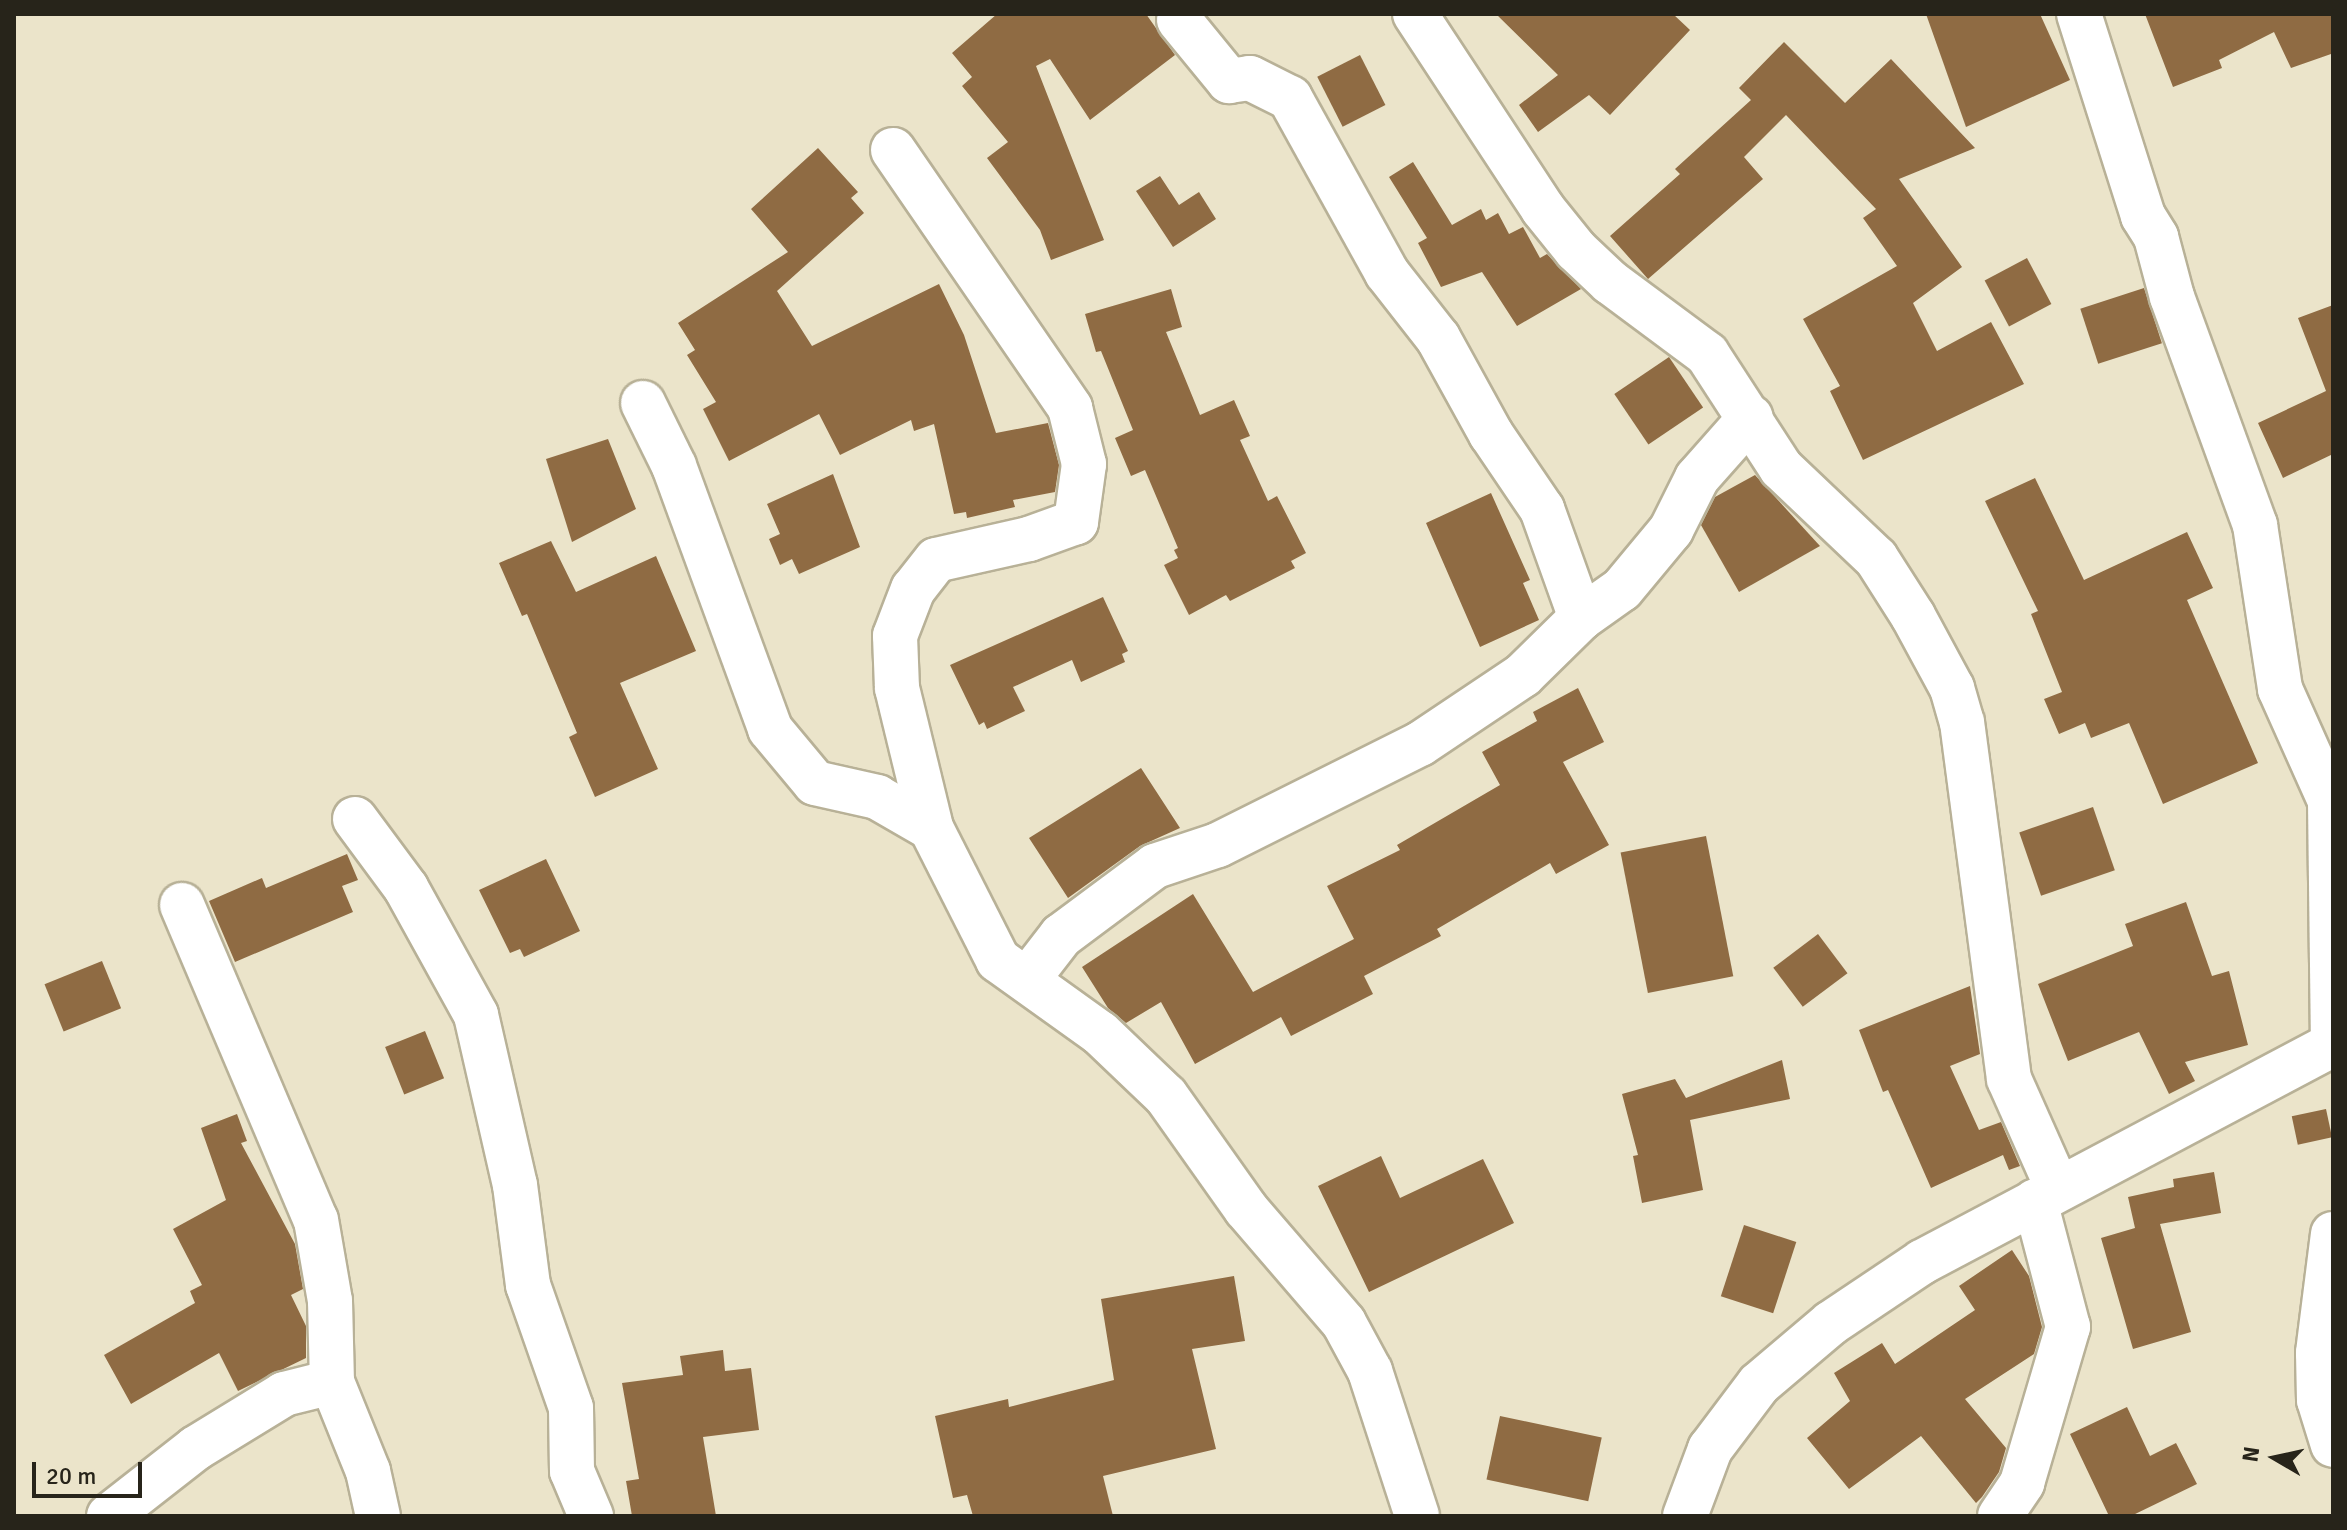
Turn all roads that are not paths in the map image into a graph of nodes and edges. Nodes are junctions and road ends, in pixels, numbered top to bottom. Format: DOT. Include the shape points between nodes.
graph roads {
  1 [pos="1415,14"];
  2 [pos="2079,14"];
  3 [pos="1179,20"];
  4 [pos="893,150"];
  5 [pos="643,403"];
  6 [pos="1751,417"];
  7 [pos="1581,618"];
  8 [pos="2331,799"];
  9 [pos="355,819"];
  10 [pos="931,828"];
  11 [pos="182,905"];
  12 [pos="1027,980"];
  13 [pos="2333,1031"];
  14 [pos="2333,1044"];
  15 [pos="2047,1195"];
  16 [pos="2333,1234"];
  17 [pos="332,1382"];
  18 [pos="2333,1445"];
  19 [pos="109,1516"];
  20 [pos="378,1516"];
  21 [pos="591,1516"];
  22 [pos="1417,1516"];
  23 [pos="1685,1516"];
  24 [pos="2000,1516"];
  1 -- 6 [label="street" via="1543,209 1576,250 1707,354"];
  2 -- 8 [label="street" via="2143,216 2156,237 2172,297 2255,525 2280,689"];
  3 -- 7 [label="street" via="1229,81 1250,78 1290,98 1387,273 1438,338 1491,434 1542,509"];
  4 -- 10 [label="street" via="1070,408 1084,464 1076,522 1029,539 936,560 913,589 895,636 897,688"];
  5 -- 10 [label="street" via="674,466 770,729 815,783 877,797"];
  6 -- 7 [label="street" via="1697,478 1671,530 1622,589"];
  6 -- 15 [label="street" via="1792,482 1876,558 1952,688 1973,799 2009,1079"];
  7 -- 12 [label="street" via="1523,675 1461,721 1218,845 1155,866 1061,936"];
  8 -- 13 [label="street"];
  9 -- 21 [label="street" via="406,888 476,1015 515,1185 528,1285 571,1408 572,1471"];
  10 -- 12 [label="street" via="998,960"];
  11 -- 17 [label="street" via="316,1220 330,1301"];
  12 -- 22 [label="street" via="1100,1033 1166,1096 1246,1209 1344,1323 1370,1371"];
  14 -- 15 [label="street"];
  15 -- 23 [label="street" via="1922,1262 1831,1323 1759,1384 1710,1449"];
  15 -- 24 [label="street" via="2068,1327 2022,1483"];
  16 -- 18 [label="street" via="2318,1353 2319,1400"];
  17 -- 19 [label="street" via="284,1394 196,1448"];
  17 -- 20 [label="street" via="368,1471"];
}
